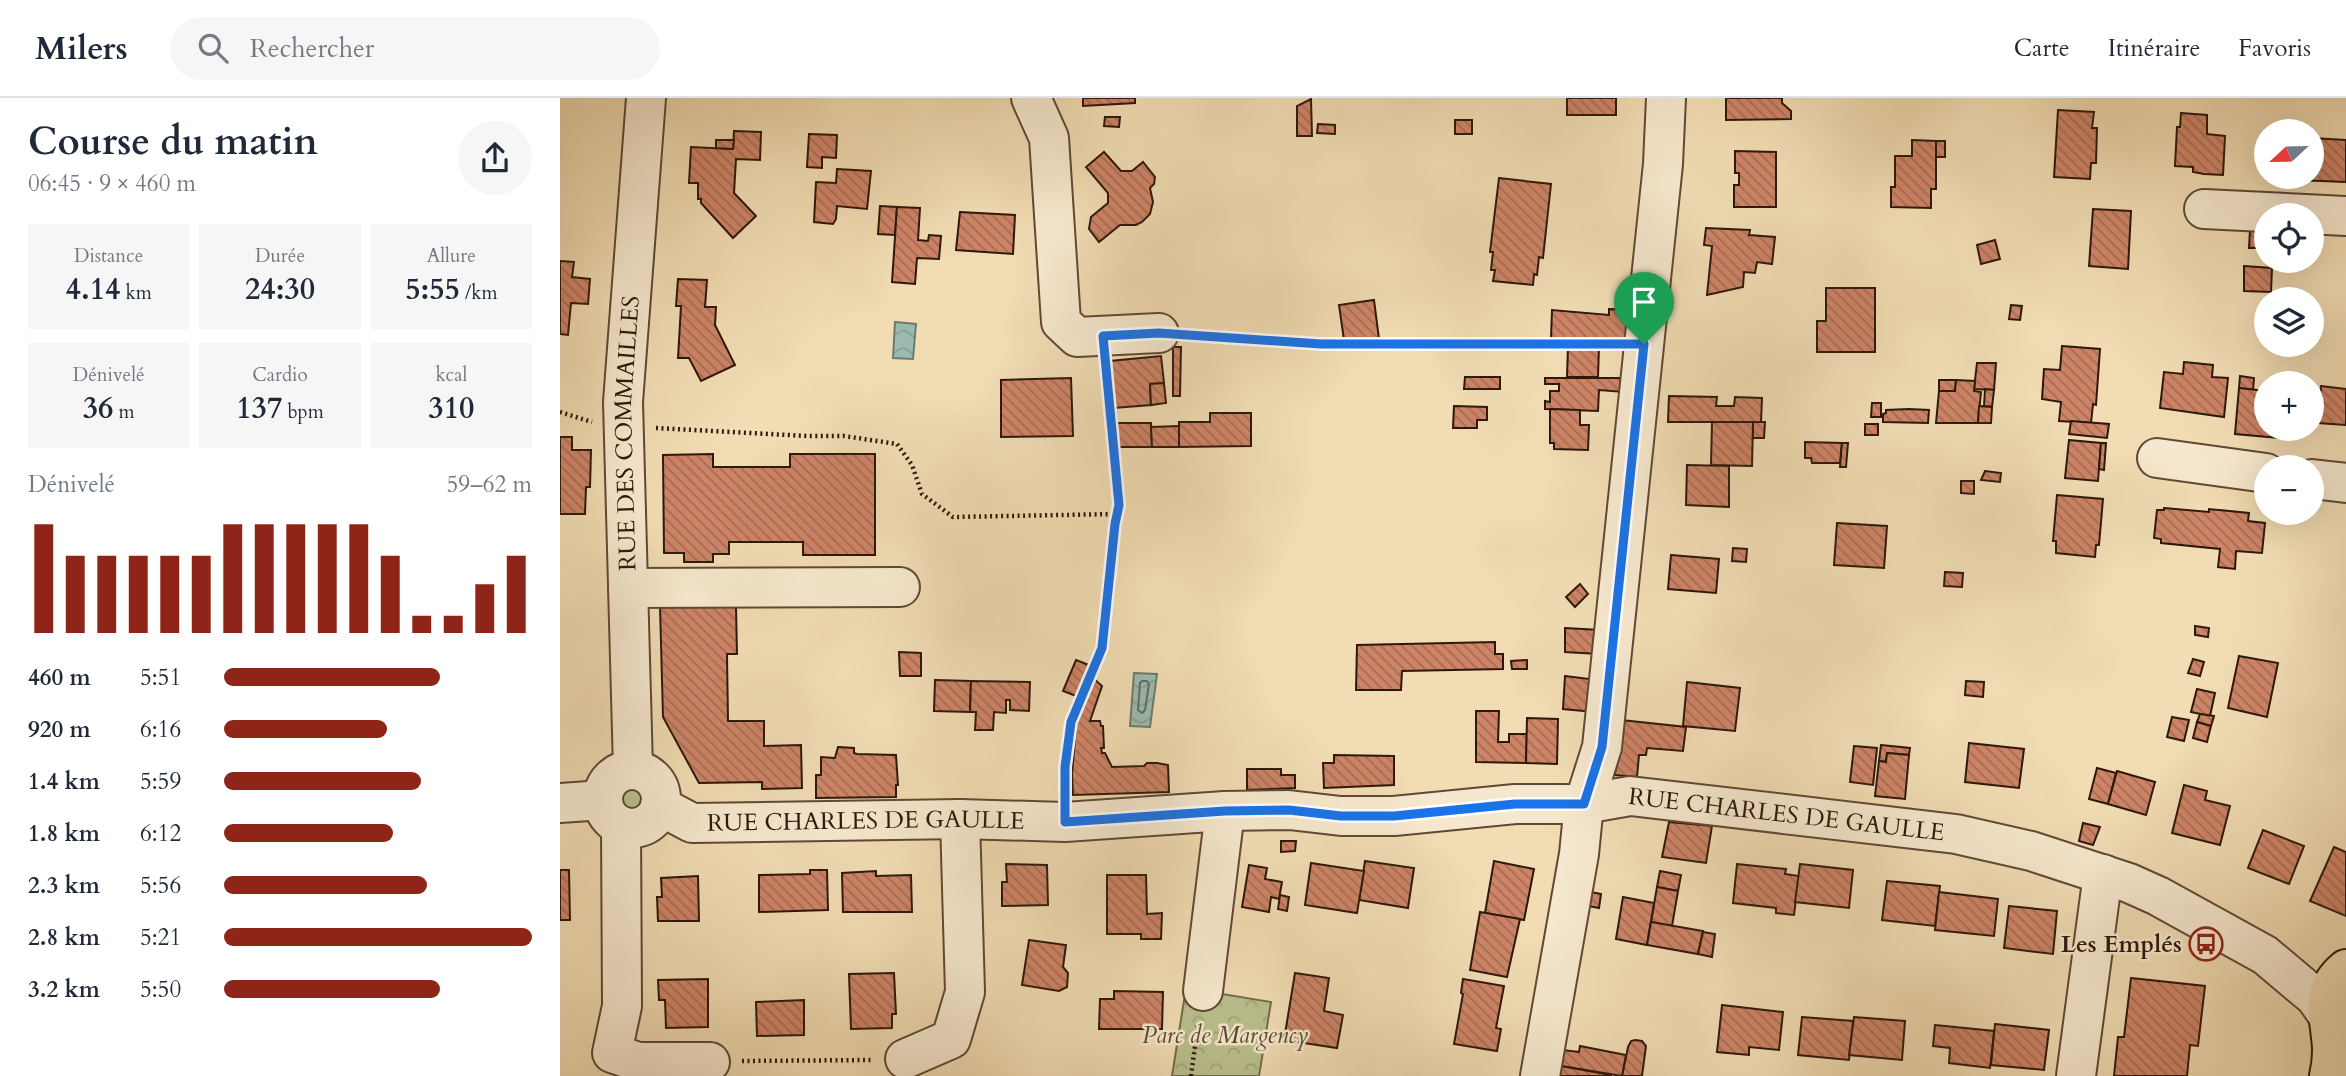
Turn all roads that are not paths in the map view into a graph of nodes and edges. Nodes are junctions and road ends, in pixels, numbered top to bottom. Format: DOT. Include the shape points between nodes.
graph roads {
  1 [pos="646,98"];
  2 [pos="1031,98"];
  3 [pos="1666,98"];
  4 [pos="2204,209"];
  5 [pos="2346,216"];
  6 [pos="1159,333"];
  7 [pos="2157,458"];
  8 [pos="2254,471"];
  9 [pos="2324,481"];
  10 [pos="2346,484"];
  11 [pos="900,587"];
  12 [pos="628,588"];
  13 [pos="633,769"];
  14 [pos="560,803"];
  15 [pos="1584,804"];
  16 [pos="660,807"];
  17 [pos="1225,811"];
  18 [pos="612,813"];
  19 [pos="960,819"];
  20 [pos="2103,874"];
  21 [pos="2265,955"];
  22 [pos="2346,970"];
  23 [pos="1203,991"];
  24 [pos="2327,1014"];
  25 [pos="905,1059"];
  26 [pos="710,1062"];
  27 [pos="1540,1076"];
  28 [pos="2076,1076"];
  29 [pos="2329,1076"];
  1 -- 12 [label="street, RUE DES COMMAILLES" via="623,402"];
  2 -- 6 [label="street" via="1049,138 1061,322 1077,337"];
  3 -- 15 [label="street" via="1602,747"];
  4 -- 5 [label="street"];
  7 -- 8 [label="street"];
  9 -- 10 [label="street"];
  11 -- 12 [label="street"];
  12 -- 13 [label="street, RUE DES COMMAILLES"];
  13 -- 16 [label="street" via="658,785"];
  13 -- 18 [label="street" via="610,779 604,791"];
  14 -- 18 [label="street"];
  15 -- 17 [label="street, RUE CHARLES DE GAULLE" via="1515,804 1394,816"];
  15 -- 20 [label="street, RUE CHARLES DE GAULLE" via="1630,796 1956,834 2031,850"];
  15 -- 27 [label="street"];
  16 -- 18 [label="street" via="652,820 637,828"];
  16 -- 19 [label="street, RUE CHARLES DE GAULLE" via="692,823"];
  17 -- 19 [label="street, RUE CHARLES DE GAULLE" via="1065,822"];
  17 -- 23 [label="street"];
  18 -- 26 [label="street" via="622,1006 612,1053 638,1062"];
  19 -- 25 [label="street" via="965,992 951,1039"];
  20 -- 21 [label="street, RUE CHARLES DE GAULLE" via="2158,896"];
  20 -- 28 [label="street"];
  21 -- 22 [label="street" via="2308,967"];
  21 -- 24 [label="street" via="2315,997"];
  22 -- 24 [label="main road" via="2331,987"];
  24 -- 29 [label="main road" via="2333,1055"];
}
